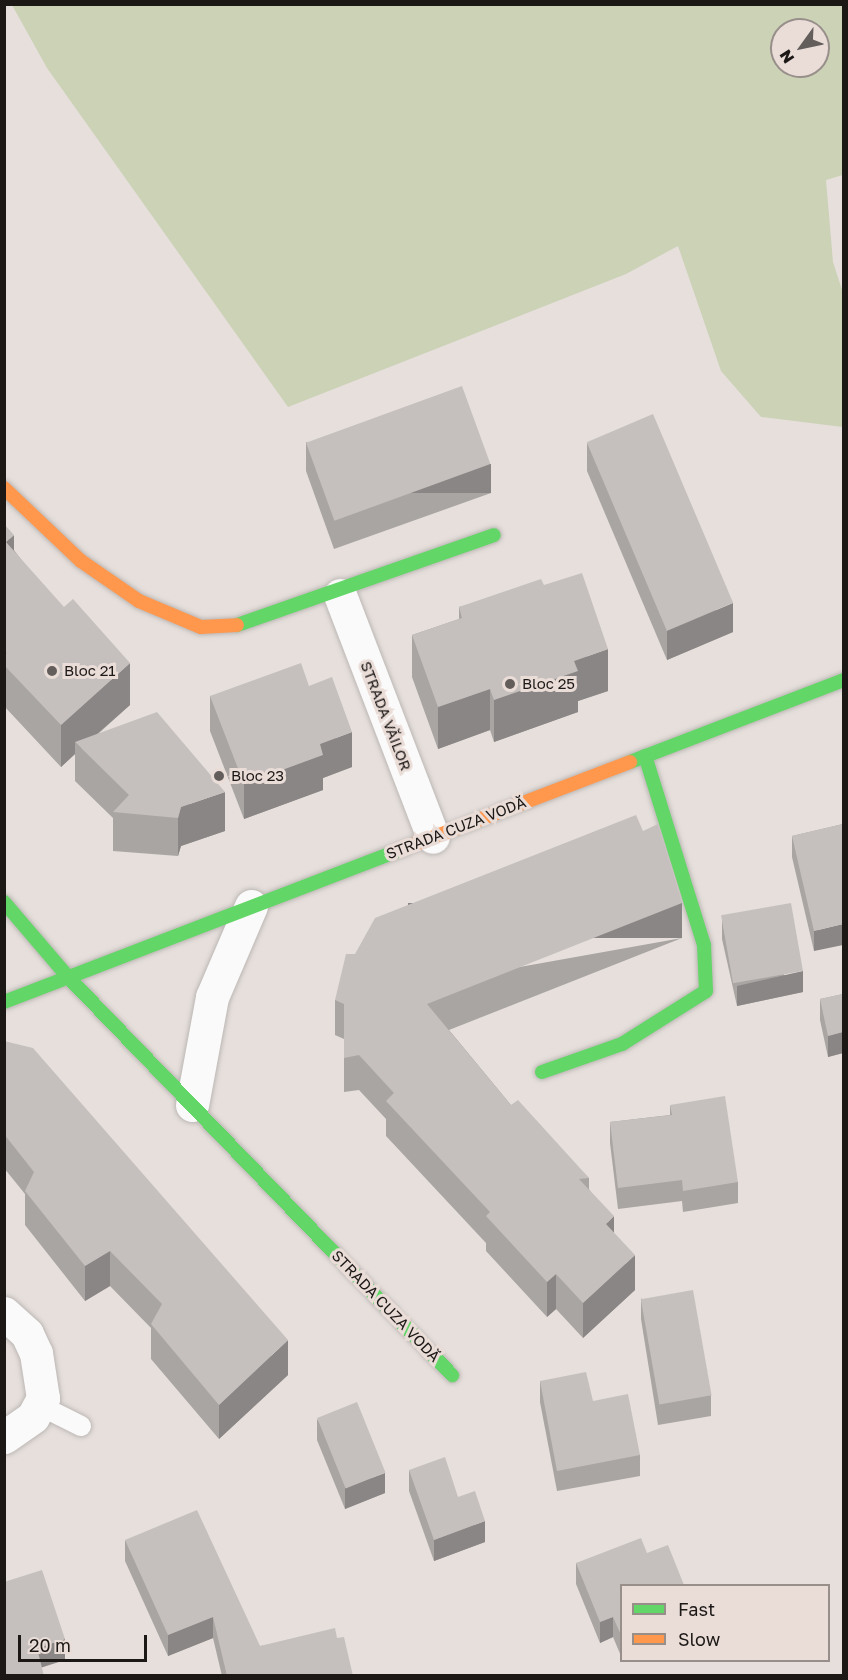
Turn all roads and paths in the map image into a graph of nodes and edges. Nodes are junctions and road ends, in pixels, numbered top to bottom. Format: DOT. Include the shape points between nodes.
graph roads {
  1 [pos="4,488"];
  2 [pos="494,535"];
  3 [pos="340,595"];
  4 [pos="843,680"];
  5 [pos="645,756"];
  6 [pos="433,837"];
  7 [pos="4,902"];
  8 [pos="251,906"];
  9 [pos="69,978"];
  10 [pos="4,1002"];
  11 [pos="542,1072"];
  12 [pos="192,1105"];
  13 [pos="4,1313"];
  14 [pos="452,1375"];
  15 [pos="39,1405"];
  16 [pos="81,1426"];
  17 [pos="4,1437"];
  1 -- 3 [label="street" via="81,561 139,602 201,627 249,625"];
  2 -- 3 [label="street"];
  3 -- 6 [label="street, STRADA VĂILOR"];
  4 -- 5 [label="street, STRADA CUZA VODĂ"];
  5 -- 6 [label="street, STRADA CUZA VODĂ"];
  5 -- 11 [label="street" via="705,945 706,991 622,1044"];
  6 -- 8 [label="street, STRADA CUZA VODĂ"];
  7 -- 9 [label="street"];
  8 -- 9 [label="street, STRADA CUZA VODĂ"];
  8 -- 12 [label="street" via="212,996"];
  9 -- 10 [label="street, STRADA CUZA VODĂ"];
  9 -- 12 [label="street, STRADA CUZA VODĂ"];
  12 -- 14 [label="street, STRADA CUZA VODĂ"];
  13 -- 15 [label="street" via="27,1334 36,1353"];
  15 -- 16 [label="lane"];
  15 -- 17 [label="street" via="17,1432"];
}
